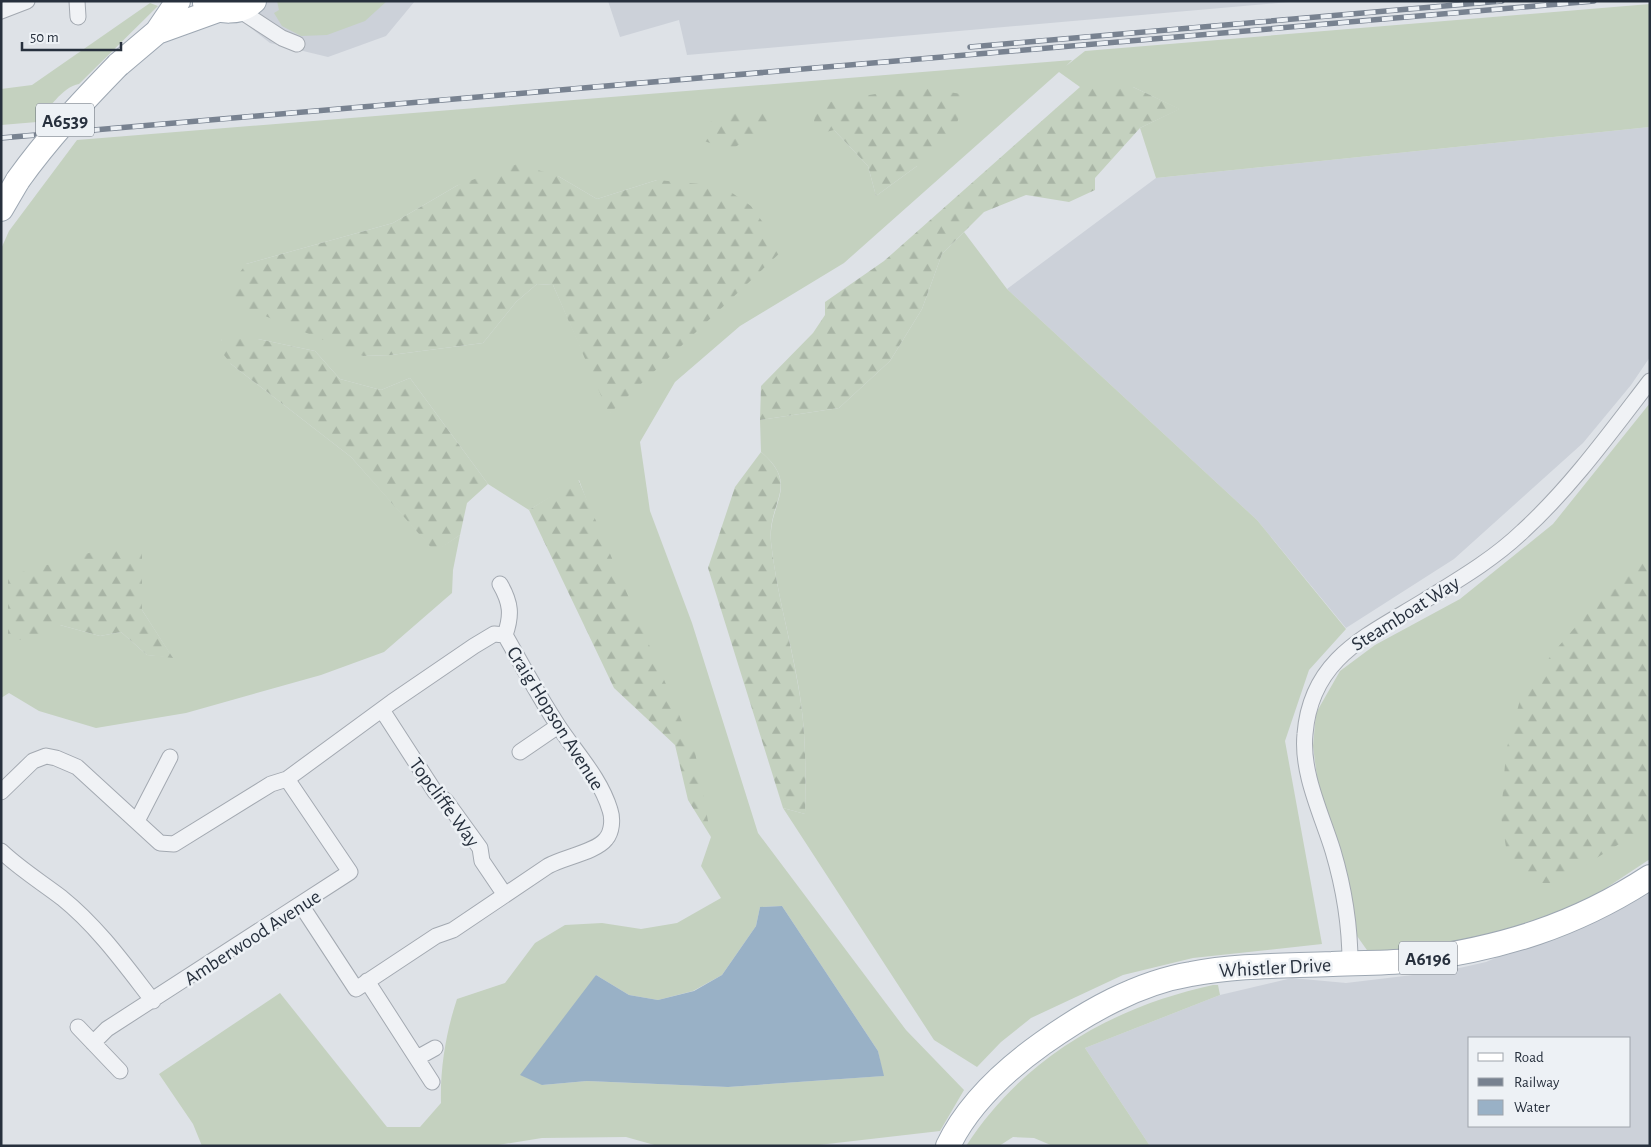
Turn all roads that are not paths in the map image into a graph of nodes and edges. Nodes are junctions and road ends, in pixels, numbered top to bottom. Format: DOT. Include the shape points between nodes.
graph roads {
  1 [pos="28,1"];
  2 [pos="178,1"];
  3 [pos="234,5"];
  4 [pos="1,11"];
  5 [pos="268,28"];
  6 [pos="157,32"];
  7 [pos="297,44"];
  8 [pos="1,209"];
  9 [pos="1650,381"];
  10 [pos="500,584"];
  11 [pos="505,635"];
  12 [pos="382,710"];
  13 [pos="558,726"];
  14 [pos="520,752"];
  15 [pos="170,757"];
  16 [pos="287,779"];
  17 [pos="1,792"];
  18 [pos="137,821"];
  19 [pos="1,851"];
  20 [pos="1650,878"];
  21 [pos="505,896"];
  22 [pos="301,905"];
  23 [pos="1350,963"];
  24 [pos="367,981"];
  25 [pos="148,1004"];
  26 [pos="78,1027"];
  27 [pos="93,1043"];
  28 [pos="435,1048"];
  29 [pos="417,1058"];
  30 [pos="120,1072"];
  31 [pos="432,1082"];
  32 [pos="948,1146"];
  1 -- 4 [label="street"];
  2 -- 6 [label="main road, A6539"];
  3 -- 5 [label="street"];
  3 -- 5 [label="street"];
  3 -- 6 [label="main road, A6539"];
  5 -- 7 [label="street"];
  6 -- 8 [label="main road, A6539, bridge" via="118,65 61,124 18,180"];
  9 -- 23 [label="street, Steamboat Way" via="1588,460 1522,532 1473,571 1367,633 1334,661 1316,689 1304,736 1306,756 1344,894"];
  10 -- 11 [label="street" via="511,612"];
  11 -- 12 [label="street, Craig Hopson Avenue" via="494,634 474,646"];
  11 -- 13 [label="street, Craig Hopson Avenue"];
  12 -- 16 [label="street, Craig Hopson Avenue"];
  12 -- 21 [label="street, Topcliffe Way" via="435,792 446,801 480,848 482,861"];
  13 -- 14 [label="street"];
  13 -- 21 [label="street, Craig Hopson Avenue" via="594,774 611,812 611,831 601,844 562,858"];
  15 -- 18 [label="street"];
  16 -- 18 [label="street, Craig Hopson Avenue" via="264,788 174,844 160,843"];
  16 -- 22 [label="street, Amberwood Avenue" via="350,872"];
  17 -- 18 [label="street, Craig Hopson Avenue" via="33,760 46,756 77,767"];
  19 -- 25 [label="street" via="62,899 111,946"];
  20 -- 23 [label="main road, Whistler Drive / A6196" via="1575,919 1505,944 1412,961"];
  21 -- 24 [label="street, Craig Hopson Avenue"];
  22 -- 24 [label="street" via="356,989"];
  22 -- 25 [label="street, Amberwood Avenue"];
  23 -- 32 [label="main road, Whistler Drive / A6196" via="1236,968 1190,974 1140,988 1091,1011 1023,1057 968,1112"];
  24 -- 29 [label="street"];
  25 -- 27 [label="street, Amberwood Avenue" via="107,1030"];
  26 -- 27 [label="street"];
  27 -- 30 [label="street"];
  28 -- 29 [label="street"];
  29 -- 31 [label="street"];
}
